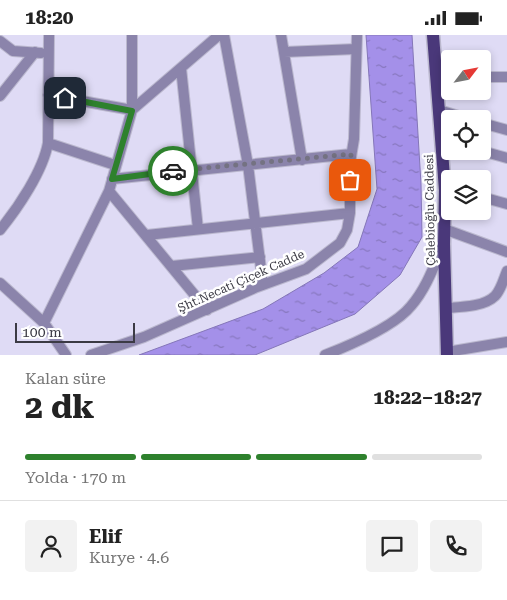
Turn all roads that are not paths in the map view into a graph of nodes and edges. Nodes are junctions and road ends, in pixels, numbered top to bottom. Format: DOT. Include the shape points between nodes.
graph roads {
  1 [pos="49,35"];
  2 [pos="132,35"];
  3 [pos="219,35"];
  4 [pos="224,35"];
  5 [pos="281,35"];
  6 [pos="357,35"];
  7 [pos="433,35"];
  8 [pos="0,41"];
  9 [pos="356,49"];
  10 [pos="35,52"];
  11 [pos="284,52"];
  12 [pos="49,53"];
  13 [pos="181,68"];
  14 [pos="491,77"];
  15 [pos="507,77"];
  16 [pos="436,81"];
  17 [pos="441,81"];
  18 [pos="0,95"];
  19 [pos="48,95"];
  20 [pos="439,110"];
  21 [pos="132,111"];
  22 [pos="441,119"];
  23 [pos="491,126"];
  24 [pos="507,131"];
  25 [pos="48,143"];
  26 [pos="351,154"];
  27 [pos="491,154"];
  28 [pos="507,158"];
  29 [pos="302,159"];
  30 [pos="115,165"];
  31 [pos="248,165"];
  32 [pos="193,169"];
  33 [pos="112,179"];
  34 [pos="109,191"];
  35 [pos="491,200"];
  36 [pos="507,204"];
  37 [pos="350,213"];
  38 [pos="445,220"];
  39 [pos="256,221"];
  40 [pos="198,229"];
  41 [pos="444,229"];
  42 [pos="0,230"];
  43 [pos="147,235"];
  44 [pos="444,244"];
  45 [pos="507,252"];
  46 [pos="260,257"];
  47 [pos="172,266"];
  48 [pos="507,271"];
  49 [pos="0,283"];
  50 [pos="263,285"];
  51 [pos="446,308"];
  52 [pos="207,310"];
  53 [pos="44,323"];
  54 [pos="507,342"];
  55 [pos="447,353"];
  56 [pos="66,355"];
  57 [pos="92,355"];
  58 [pos="325,355"];
  1 -- 12 [label="street"];
  2 -- 21 [label="street"];
  3 -- 13 [label="street"];
  4 -- 31 [label="street"];
  5 -- 11 [label="street"];
  6 -- 9 [label="street, Şht.Necati Çiçek Cadde"];
  7 -- 16 [label="main road, Çelebioğlu Caddesi"];
  8 -- 10 [label="street" via="14,51"];
  9 -- 11 [label="street"];
  9 -- 26 [label="street, Şht.Necati Çiçek Cadde"];
  10 -- 12 [label="street"];
  10 -- 18 [label="street"];
  11 -- 29 [label="street"];
  12 -- 19 [label="street"];
  13 -- 21 [label="street"];
  13 -- 32 [label="street"];
  14 -- 15 [label="street"];
  16 -- 17 [label="street"];
  16 -- 20 [label="main road, Çelebioğlu Caddesi"];
  19 -- 21 [label="street"];
  19 -- 25 [label="street"];
  20 -- 22 [label="main road, Çelebioğlu Caddesi"];
  21 -- 30 [label="street"];
  23 -- 24 [label="street"];
  25 -- 30 [label="street"];
  25 -- 42 [label="street" via="45,157 12,216"];
  26 -- 29 [label="street"];
  26 -- 37 [label="street, Şht.Necati Çiçek Cadde"];
  27 -- 28 [label="street"];
  29 -- 31 [label="street"];
  30 -- 33 [label="street"];
  31 -- 32 [label="street"];
  31 -- 39 [label="street"];
  32 -- 33 [label="street"];
  32 -- 40 [label="street"];
  33 -- 34 [label="street"];
  34 -- 43 [label="street"];
  34 -- 53 [label="street"];
  35 -- 36 [label="street"];
  37 -- 39 [label="street"];
  37 -- 50 [label="street, Şht.Necati Çiçek Cadde" via="347,230 340,243 306,269"];
  38 -- 41 [label="main road, Çelebioğlu Caddesi"];
  39 -- 40 [label="street"];
  39 -- 46 [label="street"];
  40 -- 43 [label="street"];
  41 -- 44 [label="main road, Çelebioğlu Caddesi"];
  41 -- 45 [label="street"];
  43 -- 47 [label="street"];
  44 -- 51 [label="main road, Çelebioğlu Caddesi"];
  44 -- 58 [label="street" via="424,288 410,308 358,342"];
  46 -- 47 [label="street"];
  46 -- 50 [label="street"];
  47 -- 52 [label="street"];
  48 -- 51 [label="street" via="499,291 490,299 466,307"];
  49 -- 53 [label="street"];
  50 -- 52 [label="street, Şht.Necati Çiçek Cadde"];
  51 -- 55 [label="main road, Çelebioğlu Caddesi"];
  52 -- 57 [label="street, Şht.Necati Çiçek Cadde"];
  53 -- 56 [label="street"];
  54 -- 55 [label="street"];
}
